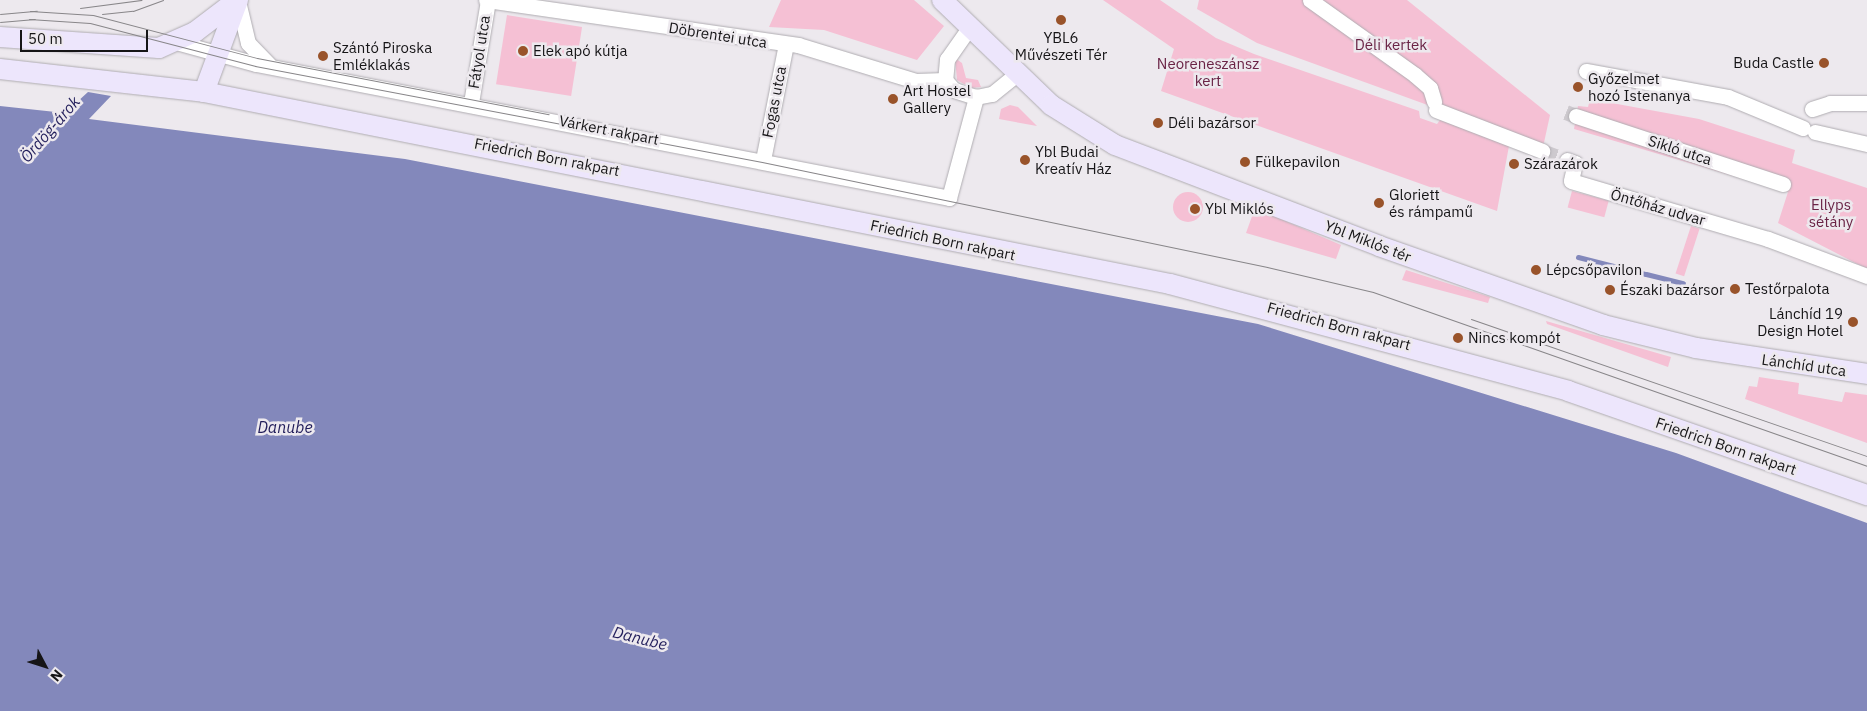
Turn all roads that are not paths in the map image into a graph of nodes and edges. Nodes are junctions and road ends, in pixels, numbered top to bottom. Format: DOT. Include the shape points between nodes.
graph roads {
  1 [pos="238,0"];
  2 [pos="487,0"];
  3 [pos="942,0"];
  4 [pos="1310,0"];
  5 [pos="969,28"];
  6 [pos="0,36"];
  7 [pos="176,42"];
  8 [pos="786,44"];
  9 [pos="218,54"];
  10 [pos="269,65"];
  11 [pos="0,69"];
  12 [pos="1586,71"];
  13 [pos="1017,74"];
  14 [pos="945,80"];
  15 [pos="204,92"];
  16 [pos="976,96"];
  17 [pos="471,103"];
  18 [pos="1867,103"];
  19 [pos="1576,116"];
  20 [pos="1809,122"];
  21 [pos="1867,144"];
  22 [pos="1542,152"];
  23 [pos="763,160"];
  24 [pos="1567,160"];
  25 [pos="1783,184"];
  26 [pos="1867,276"];
  27 [pos="1742,356"];
  28 [pos="1867,374"];
  29 [pos="1867,495"];
  1 -- 7 [label="main road"];
  1 -- 9 [label="main road"];
  1 -- 10 [label="street" via="244,34 253,51"];
  2 -- 8 [label="street, Döbrentei utca"];
  2 -- 17 [label="street, Fátyol utca"];
  3 -- 5 [label="main road, Ybl Miklós tér"];
  4 -- 22 [label="street" via="1415,75 1430,88 1435,105"];
  5 -- 13 [label="main road, Ybl Miklós tér"];
  5 -- 14 [label="street" via="953,46"];
  6 -- 7 [label="main road" via="134,49"];
  7 -- 9 [label="street, Várkert rakpart"];
  8 -- 14 [label="street, Döbrentei utca" via="916,81"];
  8 -- 23 [label="street, Fogas utca"];
  9 -- 10 [label="street, Várkert rakpart"];
  9 -- 15 [label="main road"];
  10 -- 17 [label="street, Várkert rakpart"];
  11 -- 15 [label="main road, Friedrich Born rakpart"];
  12 -- 20 [label="street" via="1728,97"];
  13 -- 16 [label="street" via="992,94"];
  13 -- 27 [label="main road, Ybl Miklós tér" via="1051,105 1116,145 1379,246 1603,325"];
  14 -- 16 [label="street" via="960,93"];
  15 -- 29 [label="main road, Friedrich Born rakpart" via="578,163 1260,305 1568,391"];
  16 -- 23 [label="street, Várkert rakpart" via="949,198"];
  17 -- 23 [label="street, Várkert rakpart"];
  18 -- 20 [label="street" via="1830,103"];
  19 -- 25 [label="street, Sikló utca"];
  20 -- 21 [label="street"];
  24 -- 26 [label="street, Öntőház udvar" via="1575,163 1571,181 1771,240"];
  27 -- 28 [label="main road, Lánchíd utca"];
}
